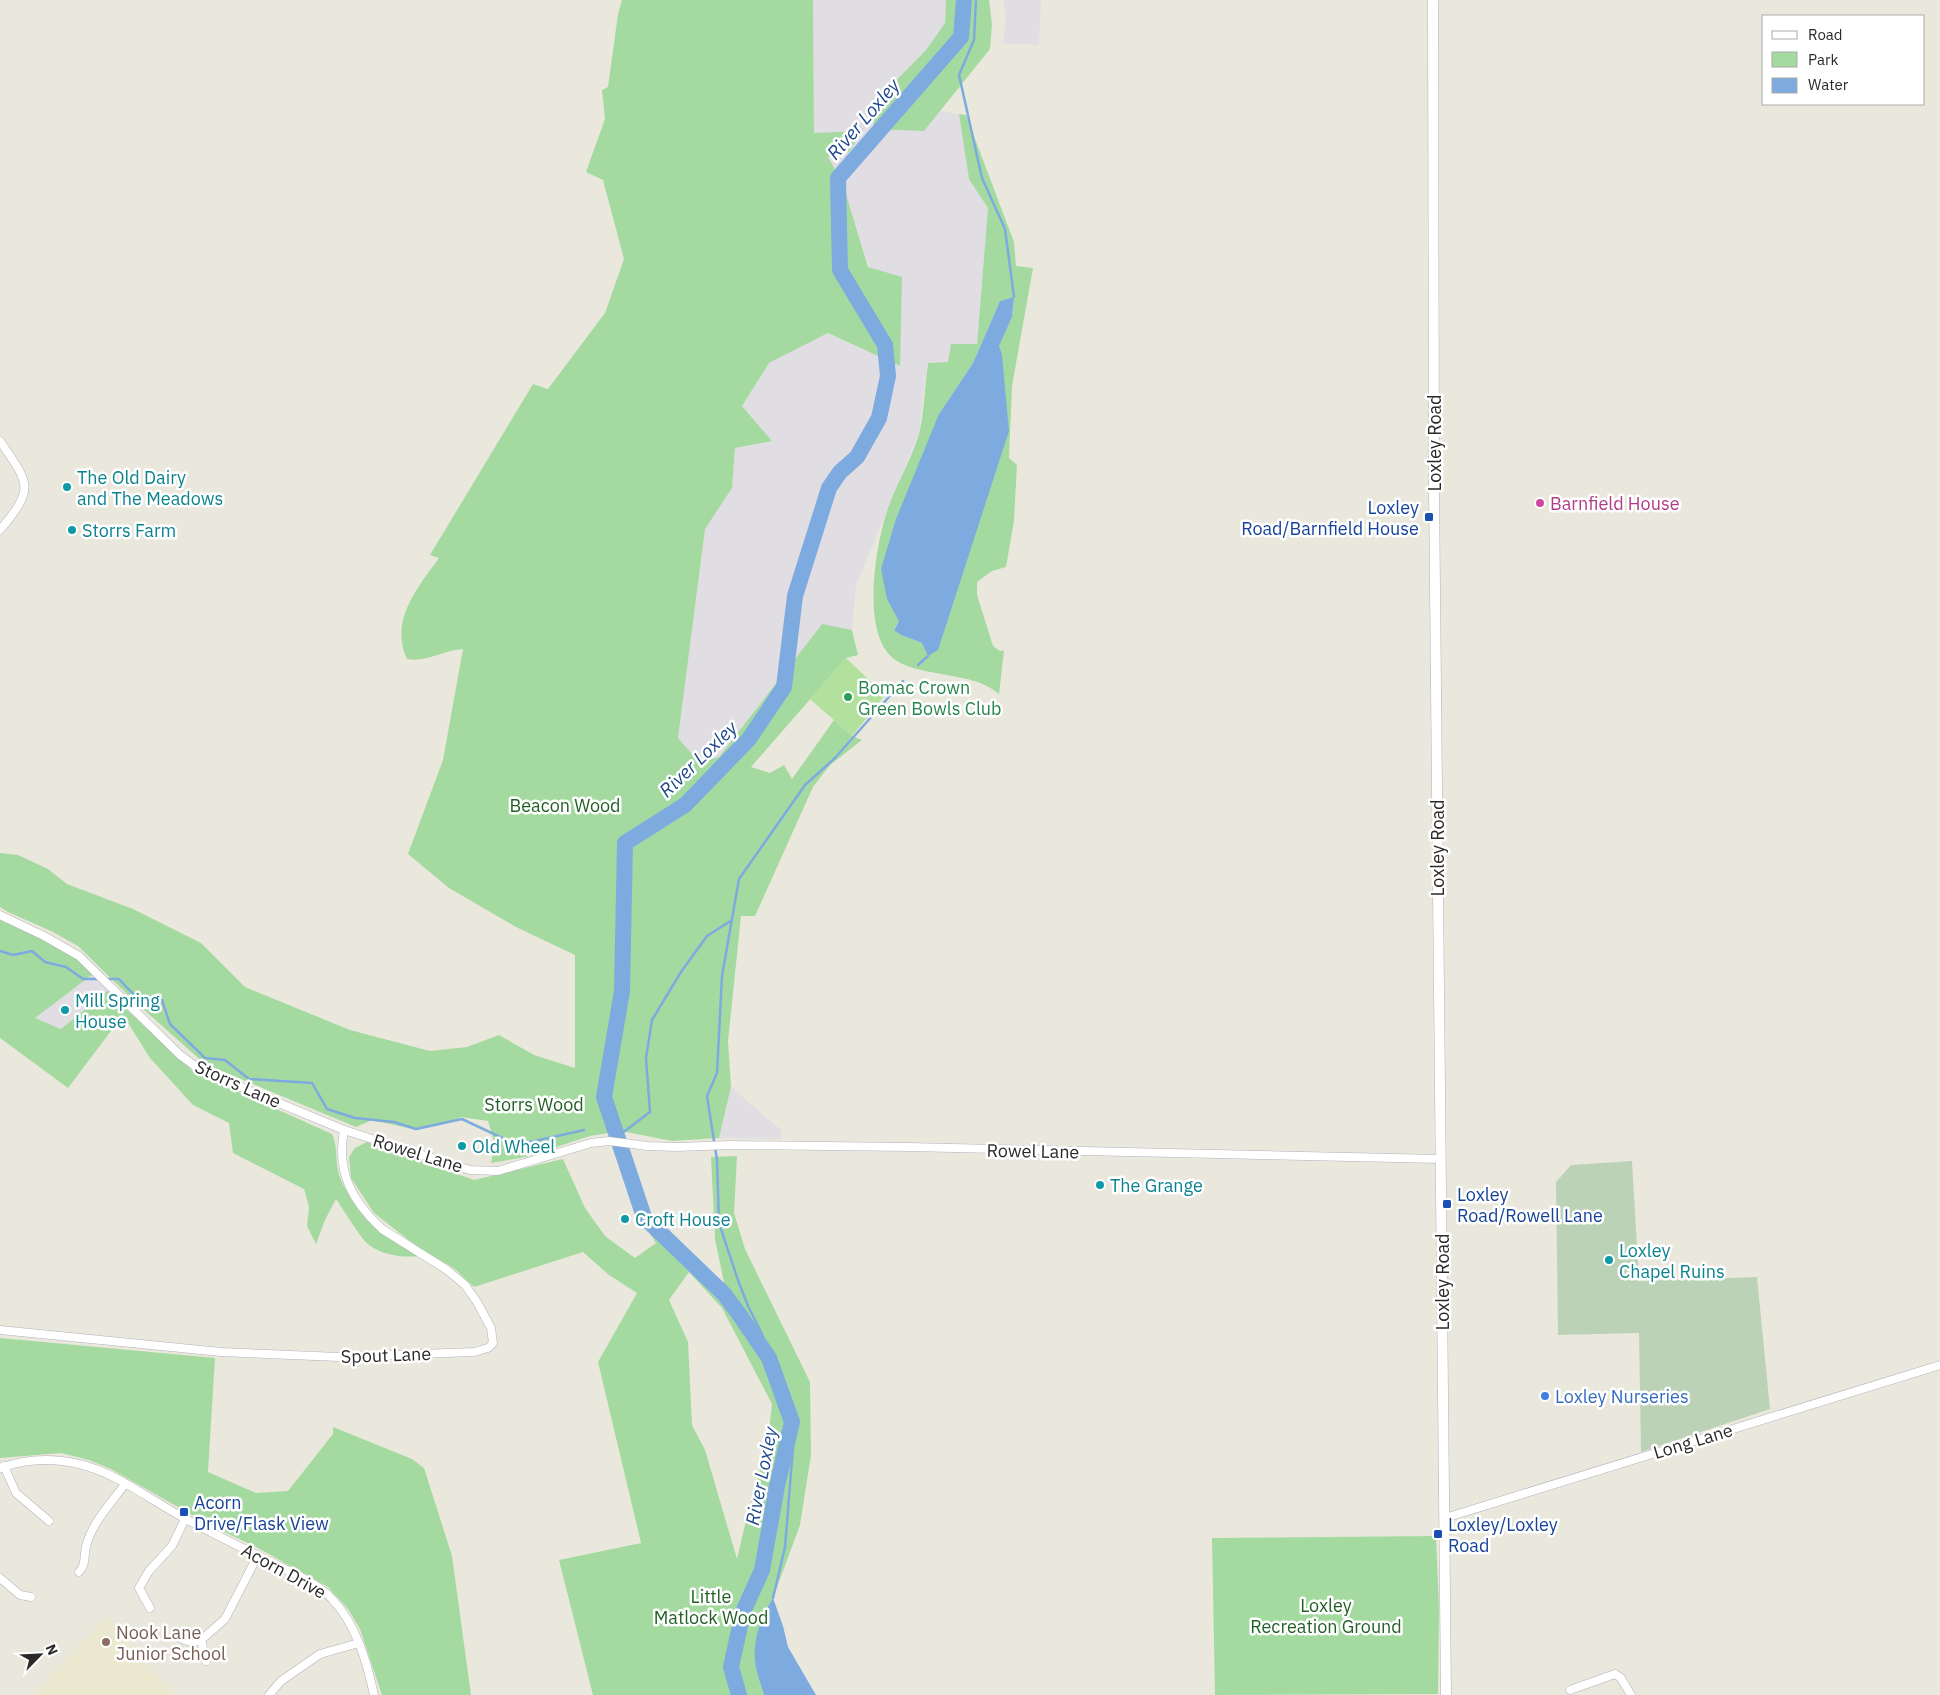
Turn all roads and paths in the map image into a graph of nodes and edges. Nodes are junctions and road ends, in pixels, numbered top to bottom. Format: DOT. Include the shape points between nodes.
graph roads {
  1 [pos="1433,0"];
  2 [pos="0,441"];
  3 [pos="0,530"];
  4 [pos="0,915"];
  5 [pos="344,1130"];
  6 [pos="1440,1159"];
  7 [pos="0,1330"];
  8 [pos="1940,1365"];
  9 [pos="2,1467"];
  10 [pos="125,1484"];
  11 [pos="1445,1518"];
  12 [pos="185,1519"];
  13 [pos="49,1521"];
  14 [pos="258,1555"];
  15 [pos="79,1572"];
  16 [pos="0,1578"];
  17 [pos="31,1597"];
  18 [pos="150,1608"];
  19 [pos="175,1634"];
  20 [pos="201,1640"];
  21 [pos="359,1644"];
  22 [pos="206,1661"];
  23 [pos="1570,1690"];
  24 [pos="269,1695"];
  25 [pos="374,1695"];
  26 [pos="1446,1695"];
  27 [pos="1632,1695"];
  1 -- 6 [label="main road, Loxley Road"];
  2 -- 3 [label="street" via="22,474 26,488"];
  4 -- 5 [label="street, Storrs Lane" via="79,956 202,1071"];
  5 -- 6 [label="street, Rowel Lane" via="482,1171 498,1171 591,1143 608,1141 647,1146 909,1147"];
  5 -- 7 [label="street, Spout Lane" via="342,1166 354,1195 382,1229 465,1285 491,1328 493,1343 488,1348 474,1352 339,1358 216,1352"];
  6 -- 11 [label="main road, Loxley Road"];
  8 -- 11 [label="street, Long Lane"];
  9 -- 10 [label="street, Acorn Drive" via="31,1461 63,1462 91,1468"];
  9 -- 13 [label="street" via="16,1493"];
  10 -- 12 [label="street, Acorn Drive"];
  10 -- 15 [label="street" via="86,1544 83,1568"];
  11 -- 26 [label="main road, Loxley Road"];
  12 -- 14 [label="street, Acorn Drive"];
  12 -- 18 [label="street" via="172,1546 138,1588"];
  14 -- 20 [label="street" via="225,1619"];
  14 -- 21 [label="street, Acorn Drive" via="309,1582 331,1598 345,1616"];
  16 -- 17 [label="street" via="20,1595"];
  19 -- 20 [label="street" via="184,1640"];
  20 -- 22 [label="street"];
  21 -- 24 [label="street" via="320,1654 281,1681"];
  21 -- 25 [label="street, Acorn Drive"];
  23 -- 27 [label="street" via="1615,1674"];
}
